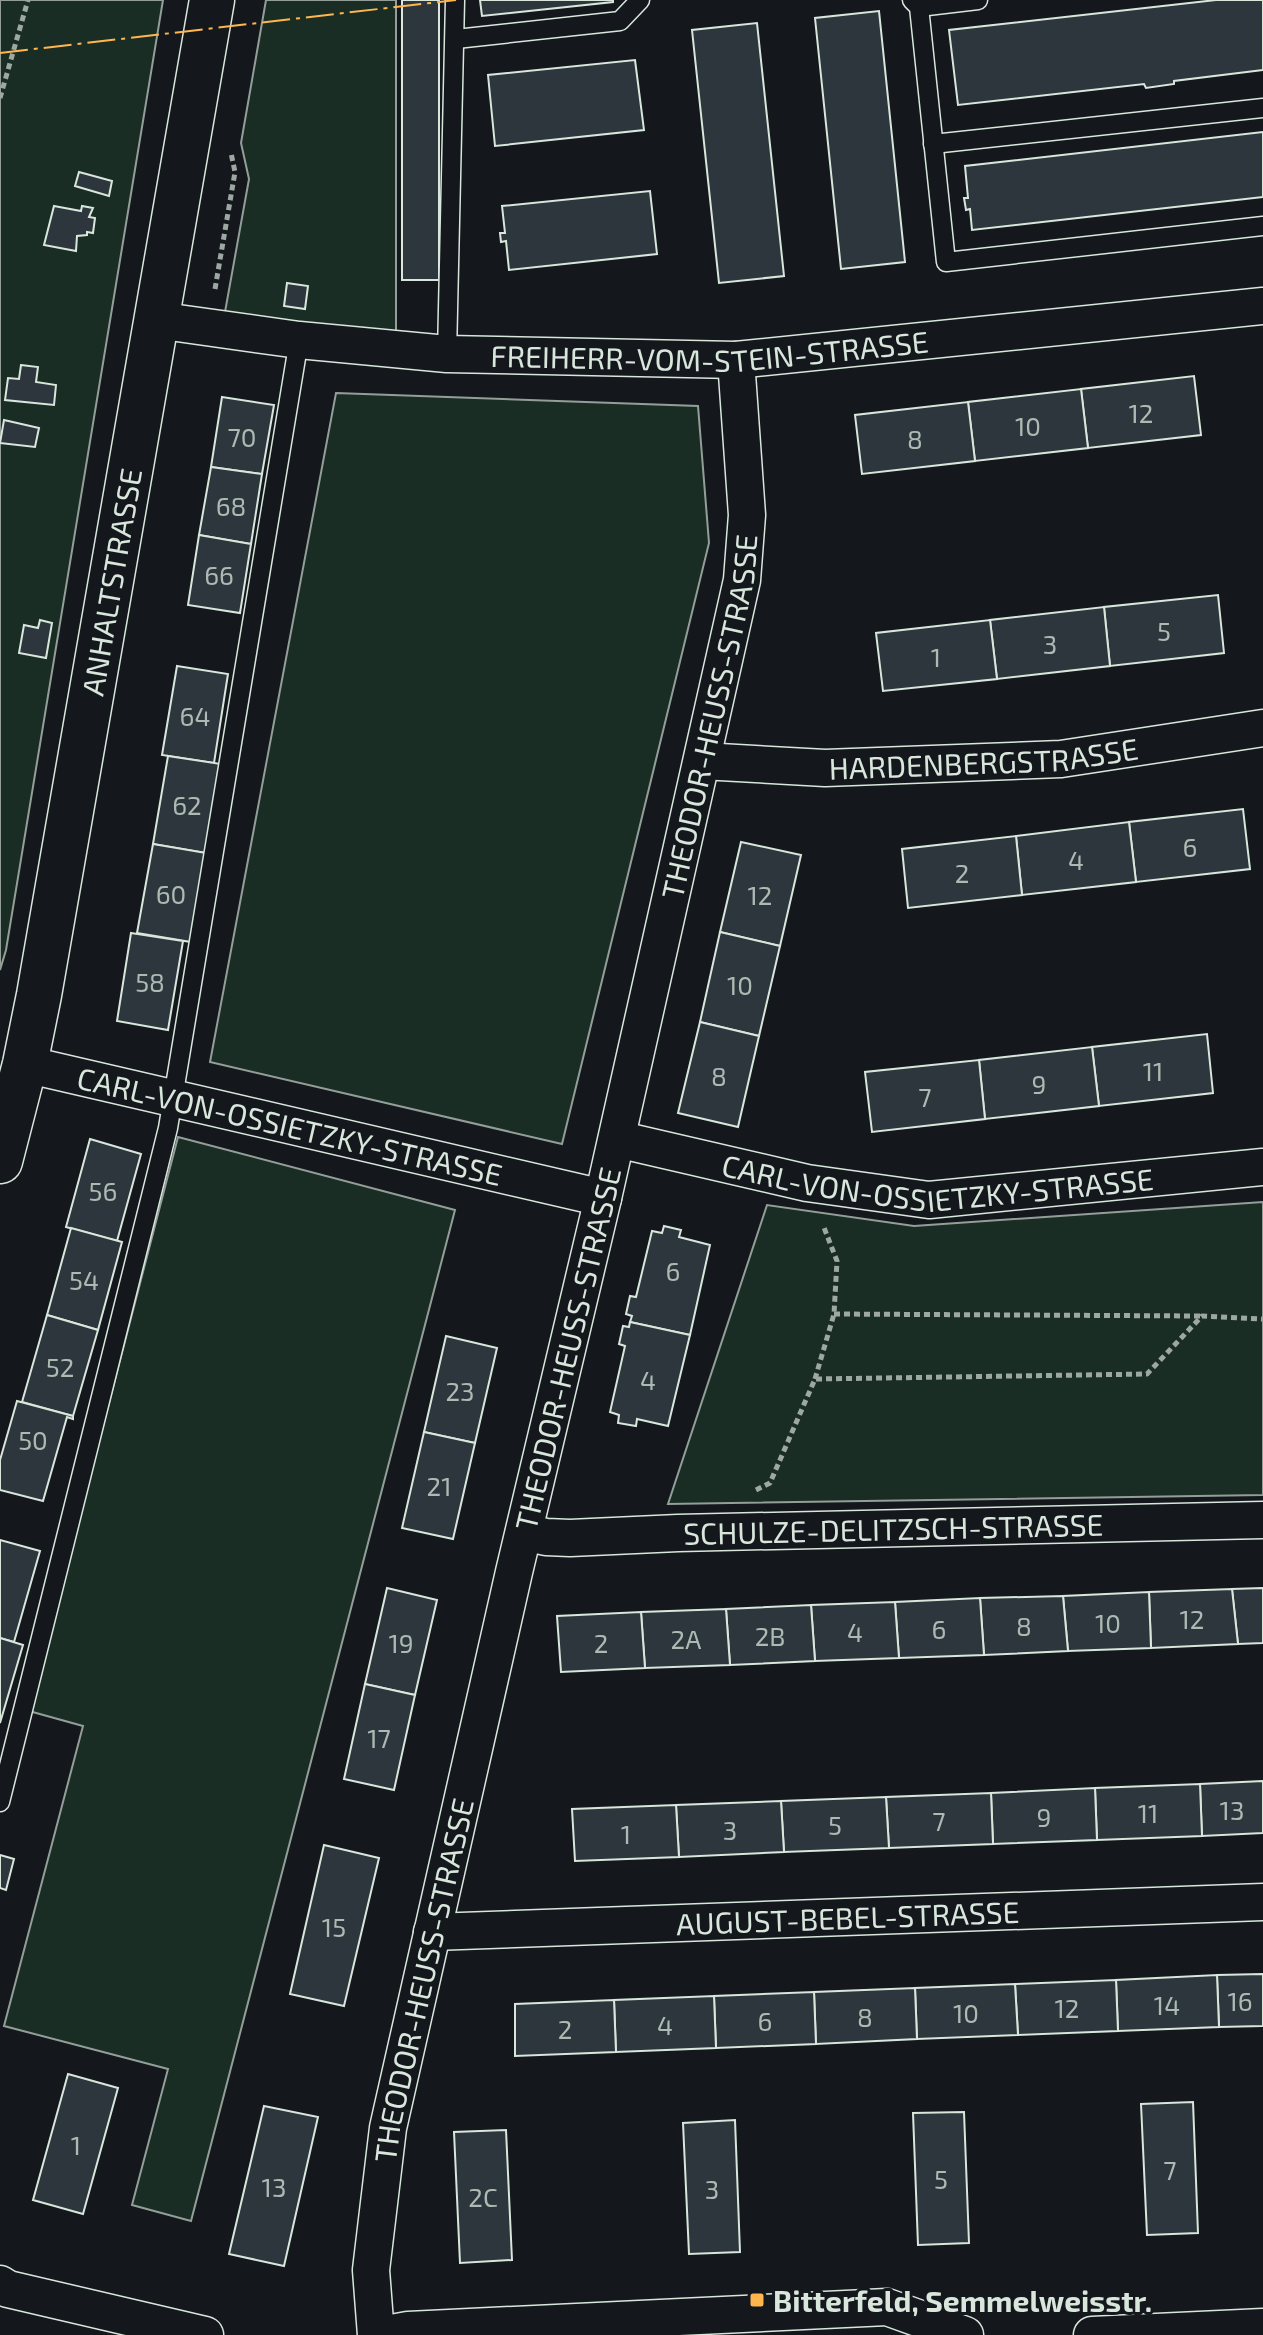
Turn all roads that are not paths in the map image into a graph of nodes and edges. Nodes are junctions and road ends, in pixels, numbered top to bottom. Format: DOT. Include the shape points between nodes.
graph roads {
  1 [pos="212,0"];
  2 [pos="455,0"];
  3 [pos="640,0"];
  4 [pos="978,0"];
  5 [pos="916,3"];
  6 [pos="456,39"];
  7 [pos="1263,108"];
  8 [pos="933,144"];
  9 [pos="1263,226"];
  10 [pos="1263,306"];
  11 [pos="156,320"];
  12 [pos="299,340"];
  13 [pos="447,354"];
  14 [pos="736,360"];
  15 [pos="1263,728"];
  16 [pos="702,761"];
  17 [pos="25,1064"];
  18 [pos="172,1099"];
  19 [pos="617,1139"];
  20 [pos="0,1161"];
  21 [pos="1263,1167"];
  22 [pos="603,1198"];
  23 [pos="1263,1520"];
  24 [pos="524,1532"];
  25 [pos="0,1802"];
  26 [pos="1263,1902"];
  27 [pos="432,1932"];
  28 [pos="0,2284"];
  29 [pos="1262,2330"];
  30 [pos="205,2335"];
  31 [pos="378,2335"];
  32 [pos="965,2335"];
  33 [pos="1092,2335"];
  1 -- 11 [label="street, ANHALTSTRASSE"];
  2 -- 6 [label="lane"];
  3 -- 6 [label="lane" via="620,21"];
  4 -- 5 [label="lane"];
  5 -- 8 [label="lane"];
  6 -- 13 [label="lane"];
  7 -- 8 [label="lane"];
  8 -- 9 [label="lane" via="946,262"];
  10 -- 14 [label="street, FREIHERR-VOM-STEIN-STRASSE"];
  11 -- 12 [label="street, FREIHERR-VOM-STEIN-STRASSE"];
  11 -- 17 [label="street, ANHALTSTRASSE"];
  12 -- 13 [label="street, FREIHERR-VOM-STEIN-STRASSE"];
  12 -- 18 [label="lane"];
  13 -- 14 [label="street, FREIHERR-VOM-STEIN-STRASSE"];
  14 -- 16 [label="street, THEODOR-HEUSS-STRASSE" via="745,456 742,580"];
  15 -- 16 [label="street, HARDENBERGSTRASSE" via="1061,759 825,768"];
  16 -- 19 [label="street, THEODOR-HEUSS-STRASSE"];
  17 -- 18 [label="street, CARL-VON-OSSIETZKY-STRASSE"];
  17 -- 20 [label="street, ANHALTSTRASSE"];
  18 -- 22 [label="street, CARL-VON-OSSIETZKY-STRASSE"];
  18 -- 25 [label="lane"];
  19 -- 21 [label="street, CARL-VON-OSSIETZKY-STRASSE" via="807,1183 929,1200"];
  19 -- 22 [label="street, THEODOR-HEUSS-STRASSE"];
  22 -- 24 [label="street, THEODOR-HEUSS-STRASSE"];
  23 -- 24 [label="street, SCHULZE-DELITZSCH-STRASSE" via="570,1538"];
  24 -- 27 [label="street, THEODOR-HEUSS-STRASSE"];
  26 -- 27 [label="street, AUGUST-BEBEL-STRASSE"];
  27 -- 31 [label="street, THEODOR-HEUSS-STRASSE" via="388,2128 371,2270"];
  28 -- 30 [label="street"];
  29 -- 33 [label="street"];
  31 -- 32 [label="street" via="887,2307"];
}
